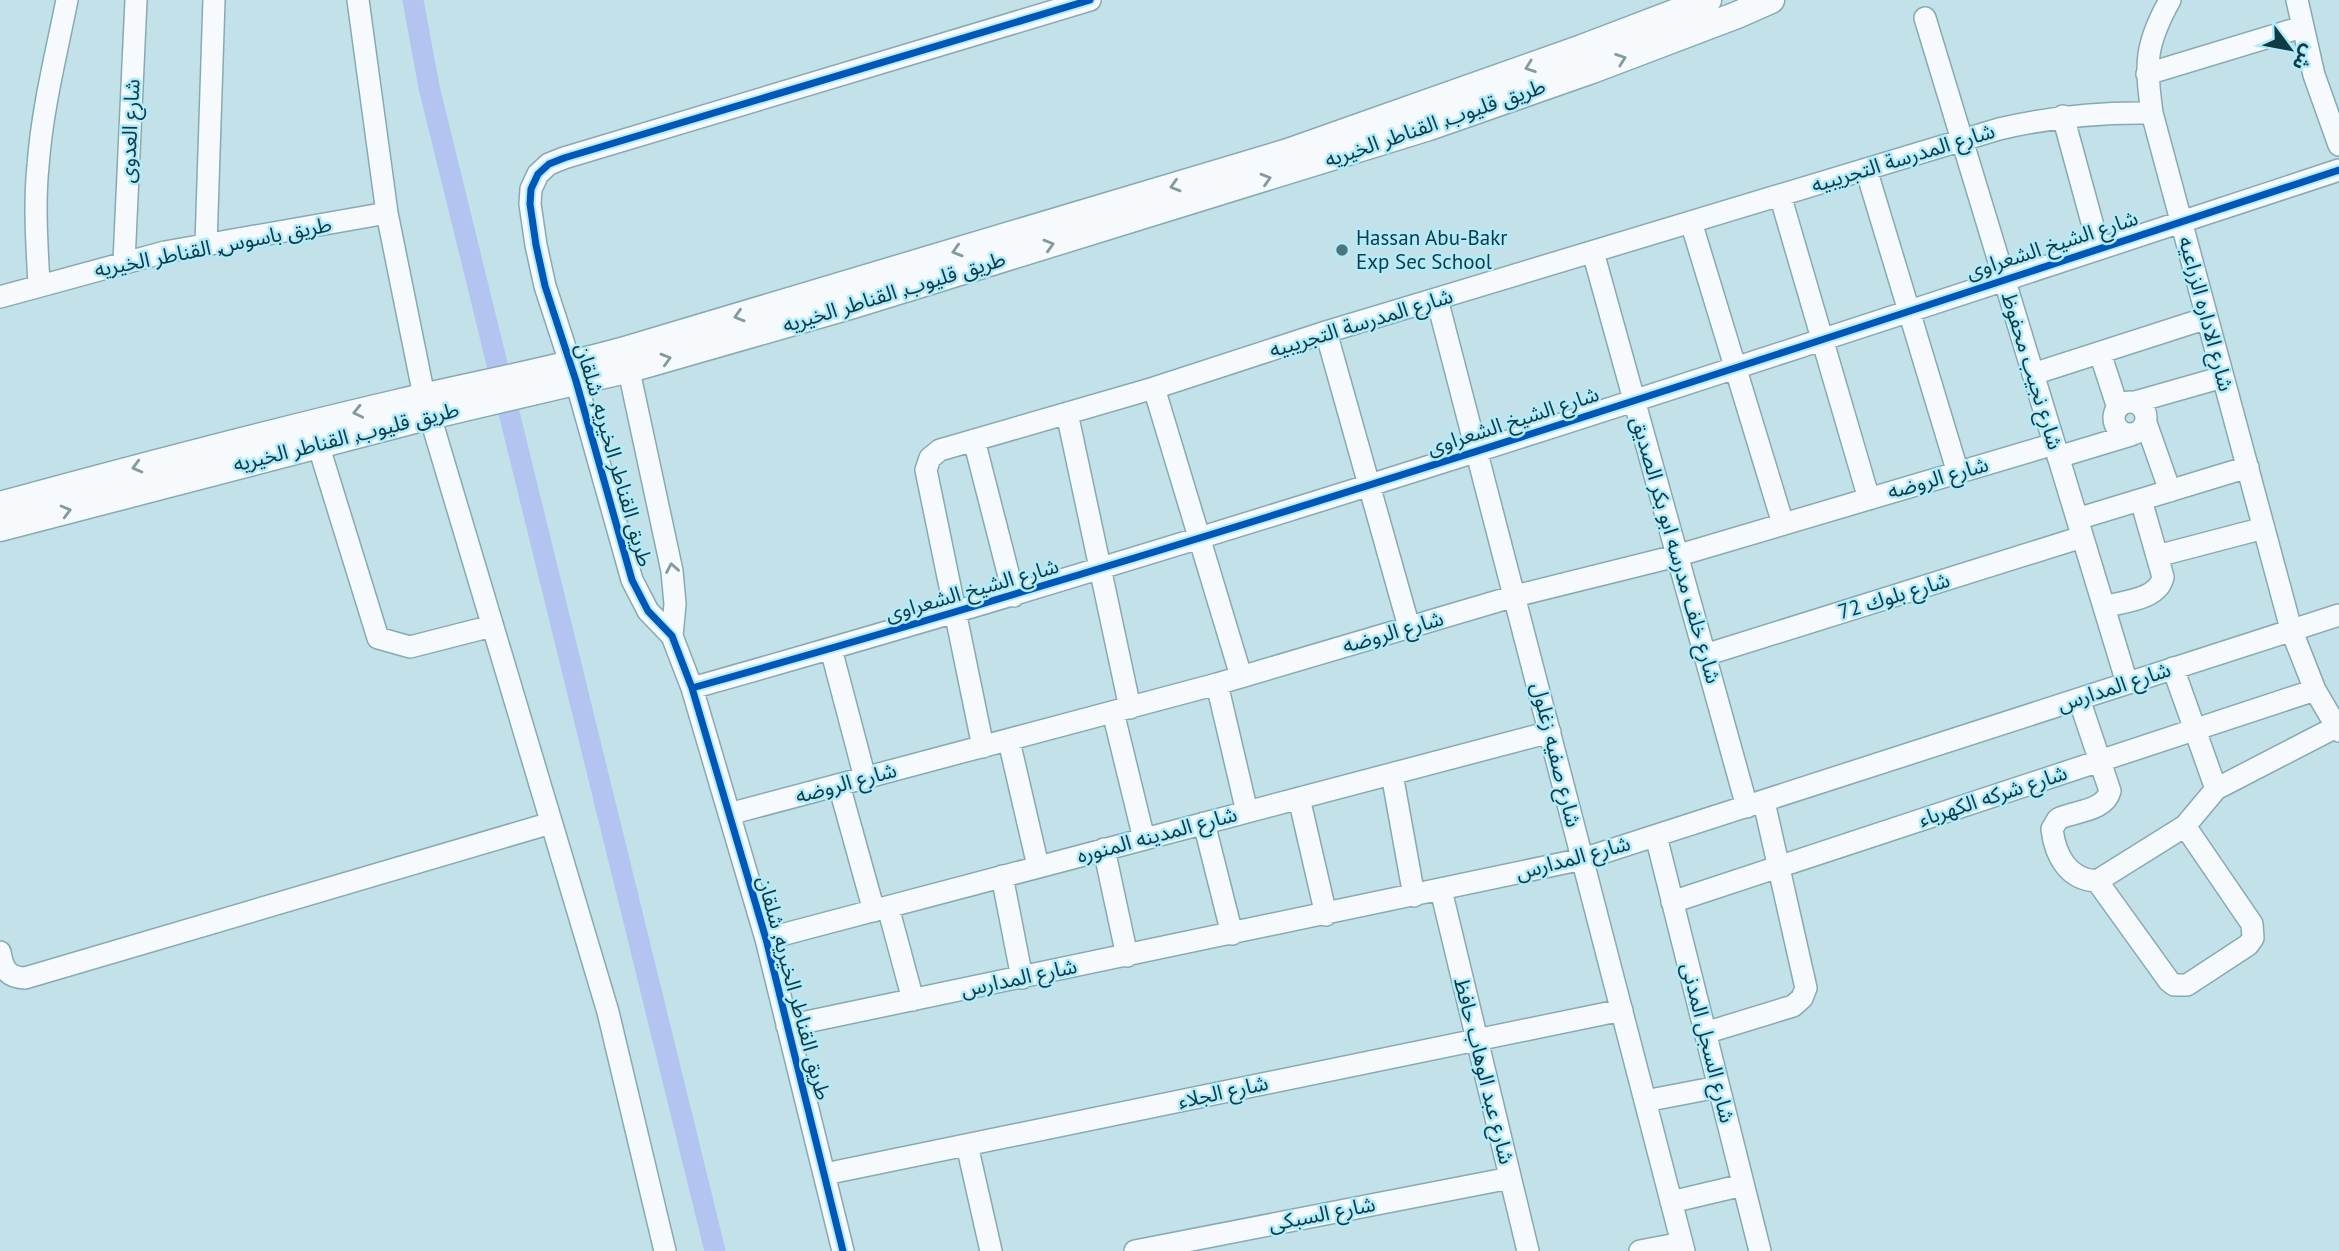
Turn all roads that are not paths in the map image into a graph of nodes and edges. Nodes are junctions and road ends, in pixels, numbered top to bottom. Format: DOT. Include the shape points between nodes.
graph roads {
  1 [pos="67,0"];
  2 [pos="136,0"];
  3 [pos="214,0"];
  4 [pos="358,0"];
  5 [pos="1090,0"];
  6 [pos="1708,0"];
  7 [pos="1771,0"];
  8 [pos="2170,0"];
  9 [pos="2297,0"];
  10 [pos="1925,18"];
  11 [pos="2302,27"];
  12 [pos="1587,59"];
  13 [pos="2147,74"];
  14 [pos="2152,113"];
  15 [pos="2063,116"];
  16 [pos="1962,140"];
  17 [pos="2339,145"];
  18 [pos="1866,169"];
  19 [pos="2339,170"];
  20 [pos="1780,195"];
  21 [pos="387,214"];
  22 [pos="2182,221"];
  23 [pos="1691,222"];
  24 [pos="205,244"];
  25 [pos="2099,248"];
  26 [pos="1593,252"];
  27 [pos="124,262"];
  28 [pos="2004,279"];
  29 [pos="39,285"];
  30 [pos="0,297"];
  31 [pos="1437,299"];
  32 [pos="1909,310"];
  33 [pos="2207,318"];
  34 [pos="1326,332"];
  35 [pos="1822,339"];
  36 [pos="2100,353"];
  37 [pos="627,360"];
  38 [pos="1735,367"];
  39 [pos="2033,374"];
  40 [pos="562,376"];
  41 [pos="2223,377"];
  42 [pos="1154,388"];
  43 [pos="1634,400"];
  44 [pos="2126,405"];
  45 [pos="427,406"];
  46 [pos="1068,413"];
  47 [pos="2138,429"];
  48 [pos="974,440"];
  49 [pos="318,444"];
  50 [pos="1477,451"];
  51 [pos="2056,451"];
  52 [pos="2248,467"];
  53 [pos="1958,472"];
  54 [pos="1369,485"];
  55 [pos="2171,491"];
  56 [pos="1869,499"];
  57 [pos="2141,500"];
  58 [pos="0,505"];
  59 [pos="1783,524"];
  60 [pos="0,528"];
  61 [pos="2080,528"];
  62 [pos="2264,528"];
  63 [pos="1200,539"];
  64 [pos="1676,556"];
  65 [pos="2157,556"];
  66 [pos="1101,570"];
  67 [pos="1014,596"];
  68 [pos="1515,596"];
  69 [pos="2104,607"];
  70 [pos="955,614"];
  71 [pos="2339,615"];
  72 [pos="492,626"];
  73 [pos="1409,627"];
  74 [pos="2291,629"];
  75 [pos="672,636"];
  76 [pos="831,649"];
  77 [pos="1705,655"];
  78 [pos="2173,668"];
  79 [pos="1241,676"];
  80 [pos="2127,683"];
  81 [pos="1217,684"];
  82 [pos="692,688"];
  83 [pos="2315,690"];
  84 [pos="2079,699"];
  85 [pos="1121,710"];
  86 [pos="2195,729"];
  87 [pos="2338,729"];
  88 [pos="1550,732"];
  89 [pos="1009,741"];
  90 [pos="983,747"];
  91 [pos="2100,761"];
  92 [pos="1392,774"];
  93 [pos="865,778"];
  94 [pos="839,785"];
  95 [pos="2216,789"];
  96 [pos="1299,798"];
  97 [pos="1756,804"];
  98 [pos="1247,812"];
  99 [pos="729,814"];
  100 [pos="551,823"];
  101 [pos="1204,823"];
  102 [pos="2185,826"];
  103 [pos="1656,836"];
  104 [pos="1144,839"];
  105 [pos="1104,849"];
  106 [pos="1583,859"];
  107 [pos="1038,866"];
  108 [pos="1778,867"];
  109 [pos="1002,876"];
  110 [pos="2096,881"];
  111 [pos="1441,891"];
  112 [pos="1414,896"];
  113 [pos="1672,902"];
  114 [pos="881,909"];
  115 [pos="1326,915"];
  116 [pos="1232,934"];
  117 [pos="765,939"];
  118 [pos="0,952"];
  119 [pos="1126,956"];
  120 [pos="1023,978"];
  121 [pos="913,1000"];
  122 [pos="1622,1010"];
  123 [pos="787,1026"];
  124 [pos="1705,1033"];
  125 [pos="1477,1039"];
  126 [pos="1718,1087"];
  127 [pos="1645,1101"];
  128 [pos="967,1145"];
  129 [pos="825,1174"];
  130 [pos="1510,1178"];
  131 [pos="1743,1185"];
  132 [pos="1671,1202"];
  133 [pos="1683,1247"];
  134 [pos="665,1251"];
  135 [pos="843,1251"];
  136 [pos="991,1251"];
  137 [pos="1135,1251"];
  138 [pos="1528,1251"];
  139 [pos="1640,1251"];
  140 [pos="1759,1251"];
  1 -- 29 [label="street" via="37,166"];
  2 -- 27 [label="street, شارع العدوى"];
  3 -- 24 [label="street"];
  4 -- 21 [label="street"];
  5 -- 40 [label="street, طريق القناطر الخيريه, شلقان" via="550,164 538,174 530,204"];
  6 -- 12 [label="main road, طريق قليوب, القناطر الخيريه"];
  12 -- 7 [label="main road, طريق قليوب, القناطر الخيريه, one-way" via="1737,15"];
  8 -- 13 [label="street, شارع الاداره الزراعيه" via="2156,25"];
  9 -- 11 [label="street"];
  10 -- 16 [label="street, شارع نجيب محفوظ"];
  11 -- 13 [label="street"];
  11 -- 17 [label="street"];
  12 -- 37 [label="main road, طريق قليوب, القناطر الخيريه" via="1407,123 1288,152"];
  13 -- 14 [label="street, شارع الاداره الزراعيه"];
  14 -- 15 [label="street, شارع المدرسة التجريبيه"];
  14 -- 22 [label="street, شارع الاداره الزراعيه"];
  15 -- 16 [label="street, شارع المدرسة التجريبيه"];
  15 -- 25 [label="street"];
  16 -- 18 [label="street, شارع المدرسة التجريبيه"];
  16 -- 28 [label="street, شارع نجيب محفوظ"];
  18 -- 20 [label="street, شارع المدرسة التجريبيه"];
  18 -- 32 [label="street"];
  19 -- 22 [label="street, شارع الشيخ الشعراوى"];
  20 -- 23 [label="street, شارع المدرسة التجريبيه"];
  20 -- 35 [label="street"];
  21 -- 24 [label="street, طريق باسوس, القناطر الخيريه"];
  21 -- 45 [label="street"];
  22 -- 25 [label="street, شارع الشيخ الشعراوى"];
  22 -- 33 [label="street, شارع الاداره الزراعيه"];
  23 -- 26 [label="street, شارع المدرسة التجريبيه"];
  23 -- 38 [label="street"];
  24 -- 27 [label="street, طريق باسوس, القناطر الخيريه"];
  25 -- 28 [label="street, شارع الشيخ الشعراوى"];
  26 -- 31 [label="street, شارع المدرسة التجريبيه"];
  26 -- 43 [label="street, شارع خلف مدرسه ابو بكر الصديق"];
  27 -- 29 [label="street, طريق باسوس, القناطر الخيريه"];
  28 -- 32 [label="street, شارع الشيخ الشعراوى"];
  28 -- 39 [label="street, شارع نجيب محفوظ"];
  29 -- 30 [label="street, طريق باسوس, القناطر الخيريه"];
  31 -- 34 [label="street, شارع المدرسة التجريبيه"];
  31 -- 50 [label="street, شارع صفيه زغلول"];
  32 -- 35 [label="street, شارع الشيخ الشعراوى"];
  32 -- 53 [label="street"];
  33 -- 36 [label="street"];
  33 -- 41 [label="street, شارع الاداره الزراعيه"];
  34 -- 42 [label="street, شارع المدرسة التجريبيه"];
  34 -- 54 [label="street"];
  35 -- 38 [label="street, شارع الشيخ الشعراوى"];
  35 -- 56 [label="street"];
  36 -- 39 [label="street"];
  36 -- 44 [label="street"];
  37 -- 40 [label="main road, طريق قليوب, القناطر الخيريه"];
  75 -- 37 [label="street, طريق القناطر الخيريه, شلقان, one-way" via="673,571"];
  38 -- 43 [label="street, شارع الشيخ الشعراوى"];
  38 -- 59 [label="street"];
  39 -- 51 [label="street, شارع نجيب محفوظ"];
  40 -- 45 [label="main road, طريق قليوب, القناطر الخيريه"];
  40 -- 75 [label="street, طريق القناطر الخيريه, شلقان" via="632,580 648,611"];
  41 -- 44 [label="street"];
  41 -- 52 [label="street, شارع الاداره الزراعيه"];
  42 -- 46 [label="street, شارع المدرسة التجريبيه"];
  42 -- 63 [label="street"];
  43 -- 50 [label="street, شارع الشيخ الشعراوى"];
  43 -- 64 [label="street, شارع خلف مدرسه ابو بكر الصديق"];
  44 -- 47 [label="street" via="2144,411"];
  44 -- 47 [label="street" via="2114,420 2116,426 2119,430"];
  45 -- 49 [label="main road, طريق قليوب, القناطر الخيريه"];
  45 -- 58 [label="main road, طريق قليوب, القناطر الخيريه, one-way" via="230,442"];
  45 -- 72 [label="street"];
  46 -- 48 [label="street, شارع المدرسة التجريبيه"];
  46 -- 66 [label="street"];
  47 -- 51 [label="street, شارع الروضه"];
  47 -- 55 [label="street"];
  48 -- 67 [label="street"];
  48 -- 70 [label="street, شارع المدرسة التجريبيه" via="934,453 926,470"];
  60 -- 49 [label="main road, طريق قليوب, القناطر الخيريه, one-way"];
  49 -- 72 [label="street" via="378,638 410,647"];
  50 -- 54 [label="street, شارع الشيخ الشعراوى"];
  50 -- 68 [label="street, شارع صفيه زغلول"];
  51 -- 53 [label="street, شارع الروضه"];
  51 -- 61 [label="street, شارع نجيب محفوظ"];
  52 -- 55 [label="street, شارع بلوك 72"];
  52 -- 62 [label="street, شارع الاداره الزراعيه"];
  53 -- 56 [label="street, شارع الروضه"];
  54 -- 63 [label="street, شارع الشيخ الشعراوى"];
  54 -- 73 [label="street"];
  55 -- 57 [label="street, شارع بلوك 72"];
  56 -- 59 [label="street, شارع الروضه"];
  57 -- 61 [label="street, شارع بلوك 72"];
  57 -- 65 [label="street"];
  59 -- 64 [label="street, شارع الروضه"];
  61 -- 69 [label="street, شارع نجيب محفوظ"];
  61 -- 77 [label="street, شارع بلوك 72"];
  62 -- 65 [label="street"];
  62 -- 74 [label="street, شارع الاداره الزراعيه"];
  63 -- 66 [label="street, شارع الشيخ الشعراوى"];
  63 -- 79 [label="street"];
  64 -- 68 [label="street, شارع الروضه"];
  64 -- 77 [label="street, شارع خلف مدرسه ابو بكر الصديق"];
  65 -- 69 [label="street" via="2164,577 2154,593"];
  66 -- 67 [label="street, شارع الشيخ الشعراوى"];
  66 -- 85 [label="street"];
  67 -- 70 [label="street, شارع الشيخ الشعراوى"];
  68 -- 73 [label="street, شارع الروضه"];
  68 -- 88 [label="street, شارع صفيه زغلول"];
  69 -- 80 [label="street, شارع نجيب محفوظ"];
  70 -- 76 [label="street, شارع الشيخ الشعراوى"];
  70 -- 90 [label="street, شارع المدرسة التجريبيه"];
  71 -- 74 [label="street, شارع المدارس"];
  72 -- 100 [label="street"];
  73 -- 79 [label="street, شارع الروضه"];
  74 -- 78 [label="street, شارع المدارس"];
  74 -- 83 [label="street, شارع الاداره الزراعيه"];
  75 -- 82 [label="street, طريق القناطر الخيريه, شلقان"];
  76 -- 82 [label="street, شارع الشيخ الشعراوى"];
  76 -- 93 [label="street"];
  77 -- 97 [label="street, شارع خلف مدرسه ابو بكر الصديق"];
  78 -- 80 [label="street, شارع المدارس"];
  78 -- 86 [label="street"];
  79 -- 81 [label="street, شارع الروضه"];
  80 -- 84 [label="street, شارع المدارس"];
  81 -- 85 [label="street, شارع الروضه"];
  81 -- 98 [label="street"];
  82 -- 99 [label="street, طريق القناطر الخيريه, شلقان"];
  83 -- 86 [label="street, شارع شركه الكهرباء"];
  83 -- 87 [label="street, شارع الاداره الزراعيه"];
  84 -- 91 [label="street"];
  84 -- 97 [label="street, شارع المدارس"];
  85 -- 89 [label="street, شارع الروضه"];
  85 -- 104 [label="street"];
  86 -- 91 [label="street, شارع شركه الكهرباء"];
  86 -- 95 [label="street"];
  87 -- 95 [label="street"];
  88 -- 92 [label="street, شارع المدينه المنوره"];
  88 -- 106 [label="street, شارع صفيه زغلول"];
  89 -- 90 [label="street, شارع الروضه"];
  89 -- 107 [label="street"];
  90 -- 93 [label="street, شارع الروضه"];
  91 -- 108 [label="street, شارع شركه الكهرباء"];
  91 -- 110 [label="street" via="2108,798 2103,804 2058,819 2052,829 2070,873"];
  92 -- 96 [label="street, شارع المدينه المنوره"];
  92 -- 112 [label="street"];
  93 -- 94 [label="street, شارع الروضه"];
  94 -- 99 [label="street, شارع الروضه"];
  94 -- 114 [label="street"];
  95 -- 102 [label="street"];
  96 -- 98 [label="street, شارع المدينه المنوره"];
  96 -- 115 [label="street"];
  97 -- 103 [label="street, شارع المدارس"];
  97 -- 108 [label="street, شارع خلف مدرسه ابو بكر الصديق"];
  98 -- 101 [label="street, شارع المدينه المنوره"];
  99 -- 117 [label="street, طريق القناطر الخيريه, شلقان"];
  100 -- 118 [label="street" via="25,978 8,974"];
  100 -- 134 [label="street" via="608,1012"];
  101 -- 104 [label="street, شارع المدينه المنوره"];
  101 -- 116 [label="street"];
  102 -- 110 [label="street"];
  102 -- 110 [label="street" via="2254,931 2248,945 2187,985 2169,981"];
  103 -- 106 [label="street, شارع المدارس"];
  103 -- 113 [label="street, شارع السجل المدنى"];
  104 -- 105 [label="street, شارع المدينه المنوره"];
  105 -- 107 [label="street, شارع المدينه المنوره"];
  105 -- 119 [label="street"];
  106 -- 111 [label="street, شارع المدارس"];
  106 -- 122 [label="street, شارع صفيه زغلول"];
  107 -- 109 [label="street, شارع المدينه المنوره"];
  108 -- 113 [label="street, شارع شركه الكهرباء"];
  108 -- 124 [label="street, شارع خلف مدرسه ابو بكر الصديق" via="1806,988 1802,998 1782,1010"];
  109 -- 114 [label="street, شارع المدينه المنوره"];
  109 -- 120 [label="street"];
  111 -- 112 [label="street, شارع المدارس"];
  111 -- 125 [label="street, شارع عبد الوهاب حافظ"];
  112 -- 115 [label="street, شارع المدارس"];
  113 -- 124 [label="street, شارع السجل المدنى"];
  114 -- 117 [label="street, شارع المدينه المنوره"];
  114 -- 121 [label="street"];
  115 -- 116 [label="street, شارع المدارس"];
  116 -- 119 [label="street, شارع المدارس"];
  117 -- 123 [label="street, طريق القناطر الخيريه, شلقان"];
  119 -- 120 [label="street, شارع المدارس"];
  120 -- 121 [label="street, شارع المدارس"];
  121 -- 123 [label="street, شارع المدارس"];
  122 -- 125 [label="street, شارع الجلاء"];
  122 -- 127 [label="street, شارع صفيه زغلول"];
  123 -- 129 [label="street, طريق القناطر الخيريه, شلقان"];
  124 -- 126 [label="street, شارع السجل المدنى"];
  125 -- 128 [label="street, شارع الجلاء"];
  125 -- 130 [label="street, شارع عبد الوهاب حافظ"];
  126 -- 127 [label="street"];
  126 -- 131 [label="street, شارع السجل المدنى"];
  127 -- 132 [label="street, شارع صفيه زغلول"];
  128 -- 129 [label="street, شارع الجلاء"];
  128 -- 136 [label="street"];
  129 -- 135 [label="street, طريق القناطر الخيريه, شلقان"];
  130 -- 137 [label="street, شارع السبكى"];
  130 -- 138 [label="street, شارع عبد الوهاب حافظ"];
  131 -- 132 [label="street"];
  131 -- 140 [label="street, شارع السجل المدنى"];
  132 -- 133 [label="street, شارع صفيه زغلول"];
  133 -- 139 [label="street"];
}
